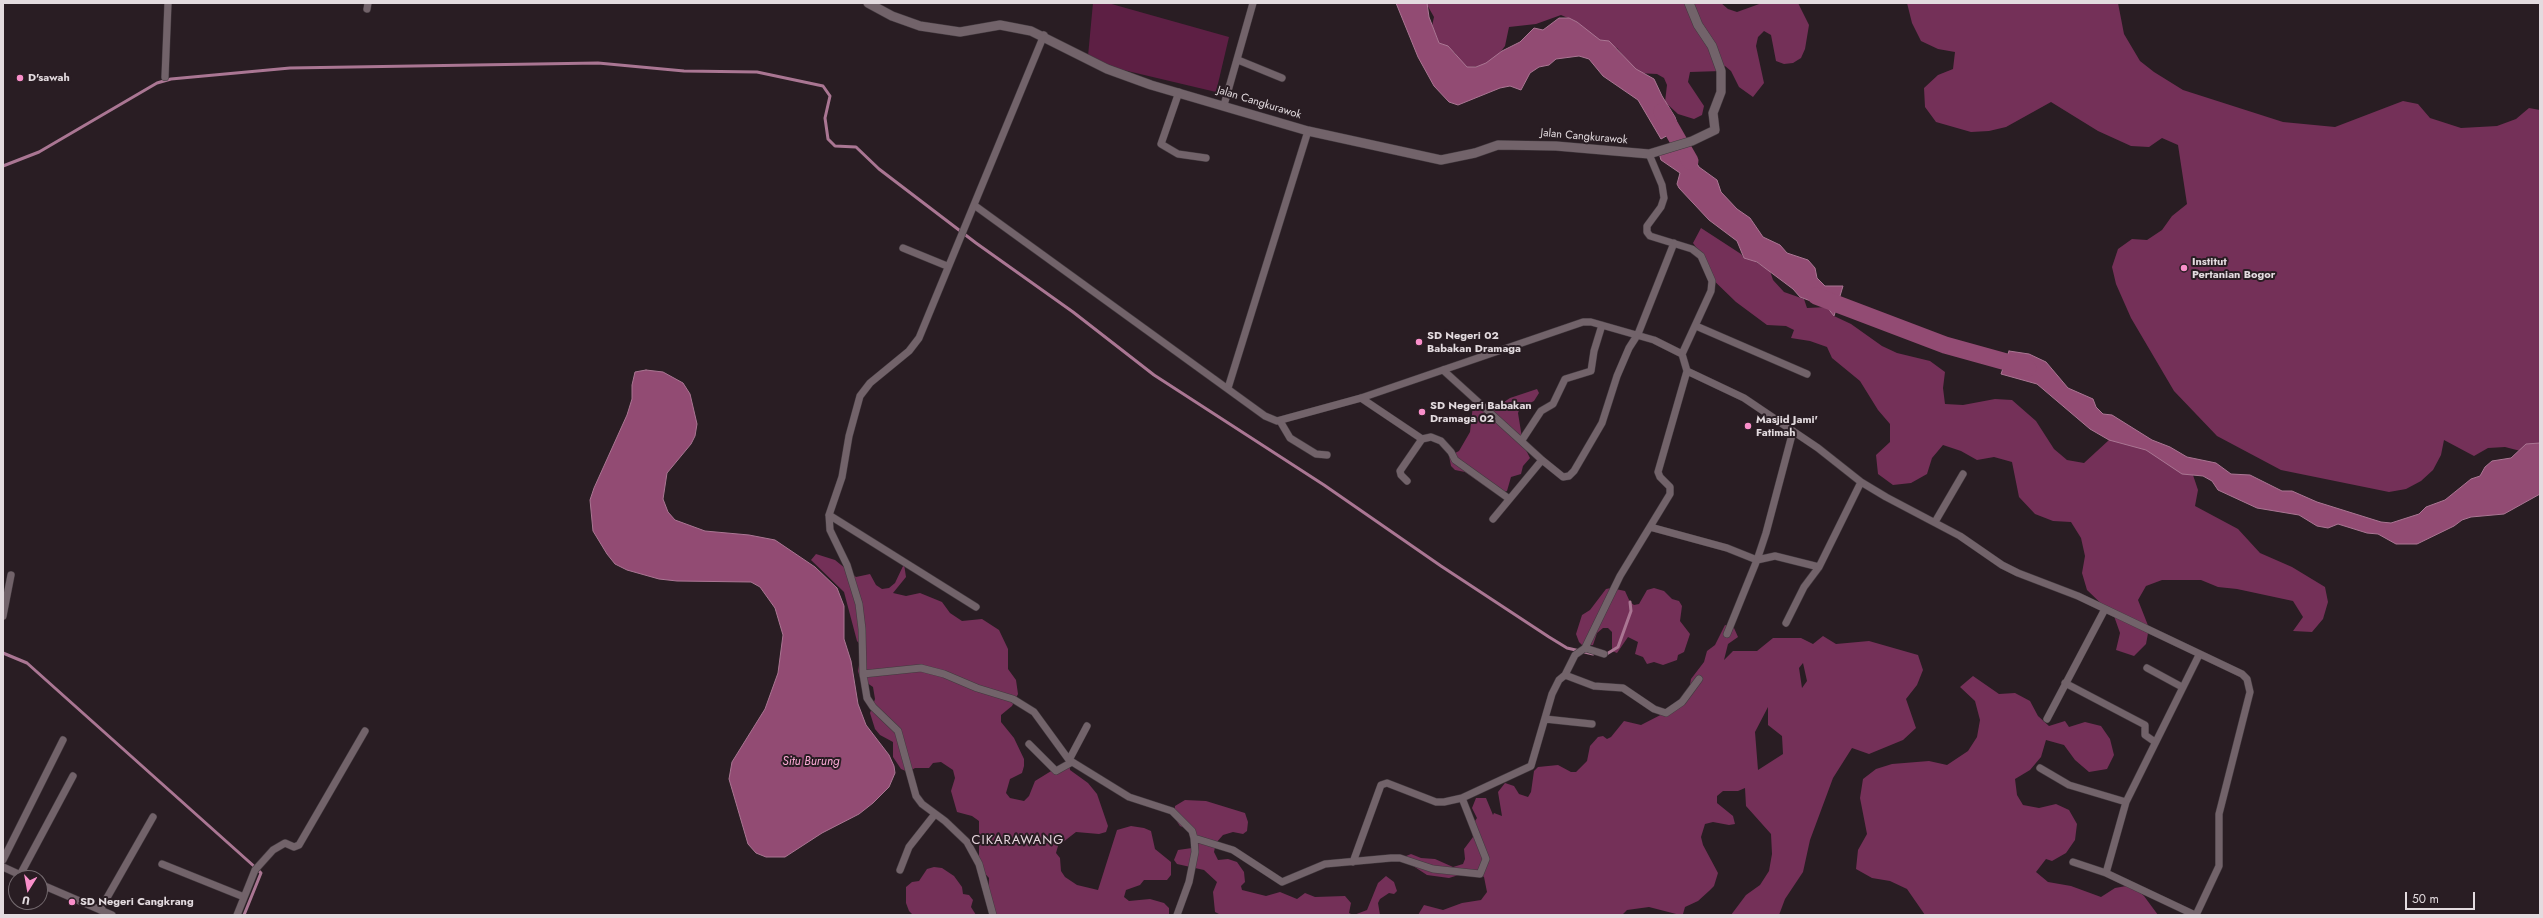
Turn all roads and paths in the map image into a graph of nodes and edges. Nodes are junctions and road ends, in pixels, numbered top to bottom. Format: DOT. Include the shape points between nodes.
graph roads {
  1 [pos="168,3"];
  2 [pos="868,3"];
  3 [pos="1253,3"];
  4 [pos="1689,3"];
  5 [pos="1044,35"];
  6 [pos="1238,60"];
  7 [pos="165,77"];
  8 [pos="1282,78"];
  9 [pos="1179,92"];
  10 [pos="1224,105"];
  11 [pos="1308,131"];
  12 [pos="1653,153"];
  13 [pos="1206,158"];
  14 [pos="974,205"];
  15 [pos="1674,243"];
  16 [pos="903,248"];
  17 [pos="947,266"];
  18 [pos="1602,325"];
  19 [pos="1696,326"];
  20 [pos="1638,334"];
  21 [pos="1682,354"];
  22 [pos="1443,370"];
  23 [pos="1686,372"];
  24 [pos="1807,374"];
  25 [pos="1228,388"];
  26 [pos="1361,398"];
  27 [pos="1280,421"];
  28 [pos="1793,431"];
  29 [pos="1422,440"];
  30 [pos="1522,440"];
  31 [pos="1327,455"];
  32 [pos="1542,460"];
  33 [pos="1963,474"];
  34 [pos="1408,481"];
  35 [pos="1861,482"];
  36 [pos="1508,498"];
  37 [pos="829,515"];
  38 [pos="1493,519"];
  39 [pos="1935,522"];
  40 [pos="1650,527"];
  41 [pos="1757,560"];
  42 [pos="1819,567"];
  43 [pos="11,575"];
  44 [pos="976,607"];
  45 [pos="2105,610"];
  46 [pos="3,616"];
  47 [pos="1786,623"];
  48 [pos="1727,634"];
  49 [pos="1584,648"];
  50 [pos="1604,654"];
  51 [pos="2199,655"];
  52 [pos="2147,668"];
  53 [pos="863,674"];
  54 [pos="1565,675"];
  55 [pos="1699,679"];
  56 [pos="2065,683"];
  57 [pos="2182,687"];
  58 [pos="1545,719"];
  59 [pos="2047,719"];
  60 [pos="1592,724"];
  61 [pos="1087,726"];
  62 [pos="365,731"];
  63 [pos="63,740"];
  64 [pos="2155,742"];
  65 [pos="1029,744"];
  66 [pos="1070,761"];
  67 [pos="2040,768"];
  68 [pos="73,776"];
  69 [pos="1462,798"];
  70 [pos="2126,802"];
  71 [pos="935,814"];
  72 [pos="153,817"];
  73 [pos="1194,838"];
  74 [pos="3,860"];
  75 [pos="1352,862"];
  76 [pos="2073,862"];
  77 [pos="162,864"];
  78 [pos="23,870"];
  79 [pos="900,870"];
  80 [pos="2106,873"];
  81 [pos="48,887"];
  82 [pos="244,897"];
  83 [pos="100,910"];
  84 [pos="112,915"];
  85 [pos="237,915"];
  86 [pos="993,915"];
  87 [pos="1177,915"];
  88 [pos="2195,915"];
  1 -- 7 [label="street"];
  2 -- 5 [label="street, Jalan Cangkurawok" via="892,16 920,26 960,32 1000,25"];
  3 -- 6 [label="street"];
  4 -- 12 [label="street" via="1698,25 1712,46 1721,71 1721,92 1713,113 1715,130 1692,141"];
  5 -- 9 [label="street, Jalan Cangkurawok" via="1107,69"];
  5 -- 14 [label="street"];
  6 -- 8 [label="street"];
  6 -- 10 [label="street"];
  9 -- 10 [label="street, Jalan Cangkurawok"];
  9 -- 13 [label="street" via="1161,144 1178,154"];
  10 -- 11 [label="street, Jalan Cangkurawok"];
  11 -- 12 [label="street, Jalan Cangkurawok" via="1441,160 1504,145"];
  11 -- 25 [label="street"];
  12 -- 15 [label="street" via="1664,198 1661,207 1647,226 1647,232 1650,236"];
  14 -- 17 [label="street"];
  14 -- 25 [label="street"];
  15 -- 19 [label="street" via="1692,249 1701,256 1712,281 1711,290"];
  15 -- 20 [label="street"];
  16 -- 17 [label="street"];
  17 -- 37 [label="street" via="919,338 909,351 870,383 860,396 842,476"];
  18 -- 20 [label="street"];
  18 -- 22 [label="street" via="1591,322 1574,325"];
  18 -- 30 [label="street" via="1591,371 1565,379 1553,404 1541,411"];
  19 -- 21 [label="street"];
  19 -- 24 [label="street"];
  20 -- 21 [label="street"];
  20 -- 32 [label="street" via="1617,376 1602,422 1574,471 1563,477"];
  21 -- 23 [label="street"];
  22 -- 26 [label="street"];
  22 -- 30 [label="street"];
  23 -- 28 [label="street" via="1734,392"];
  23 -- 40 [label="street" via="1658,472 1670,487 1670,494"];
  25 -- 27 [label="street" via="1265,416"];
  26 -- 27 [label="street"];
  26 -- 29 [label="street"];
  27 -- 31 [label="street" via="1290,438 1316,454"];
  28 -- 35 [label="street"];
  28 -- 41 [label="street"];
  29 -- 34 [label="street" via="1400,471"];
  29 -- 36 [label="street" via="1431,437 1440,441 1455,460"];
  30 -- 32 [label="street"];
  32 -- 36 [label="street"];
  33 -- 39 [label="street"];
  35 -- 39 [label="street"];
  35 -- 42 [label="street"];
  36 -- 38 [label="street"];
  37 -- 44 [label="street"];
  37 -- 53 [label="street" via="830,530 846,565 859,604"];
  39 -- 45 [label="street" via="2018,573 2068,592"];
  40 -- 41 [label="street" via="1727,548"];
  40 -- 49 [label="street" via="1620,576"];
  41 -- 42 [label="street" via="1775,556"];
  41 -- 48 [label="street"];
  42 -- 47 [label="street" via="1804,587"];
  43 -- 46 [label="street"];
  45 -- 51 [label="street"];
  45 -- 56 [label="street"];
  49 -- 50 [label="street"];
  49 -- 54 [label="street" via="1575,655"];
  51 -- 57 [label="street"];
  51 -- 88 [label="street" via="2242,674 2250,685 2219,814 2219,866"];
  52 -- 57 [label="street"];
  53 -- 66 [label="street" via="921,668 1013,699 1034,712"];
  53 -- 71 [label="street" via="870,702 901,737 916,796"];
  54 -- 55 [label="street" via="1594,686 1623,688 1654,709 1666,713 1682,702"];
  54 -- 58 [label="street" via="1559,680 1552,694"];
  56 -- 59 [label="street"];
  56 -- 64 [label="street" via="2145,725 2145,735"];
  57 -- 64 [label="street"];
  58 -- 60 [label="street"];
  58 -- 69 [label="street" via="1530,767"];
  61 -- 66 [label="street"];
  62 -- 82 [label="street" via="299,845 294,847 285,844 273,850 255,870"];
  63 -- 74 [label="street"];
  64 -- 70 [label="street"];
  65 -- 66 [label="street" via="1056,771"];
  66 -- 73 [label="street" via="1129,797 1172,811 1192,831"];
  67 -- 70 [label="street" via="2069,785"];
  68 -- 78 [label="street"];
  69 -- 75 [label="street" via="1436,802 1387,784 1381,785"];
  69 -- 75 [label="street" via="1486,859 1480,874 1433,869 1400,858"];
  70 -- 80 [label="street"];
  71 -- 79 [label="street" via="909,847"];
  71 -- 86 [label="street" via="967,842 978,864"];
  72 -- 83 [label="street"];
  73 -- 75 [label="street" via="1233,850 1282,882 1325,864"];
  73 -- 87 [label="street" via="1195,852 1189,882"];
  76 -- 80 [label="street"];
  77 -- 82 [label="street"];
  80 -- 88 [label="street"];
  81 -- 83 [label="street"];
  82 -- 85 [label="street"];
  83 -- 84 [label="street"];
}
